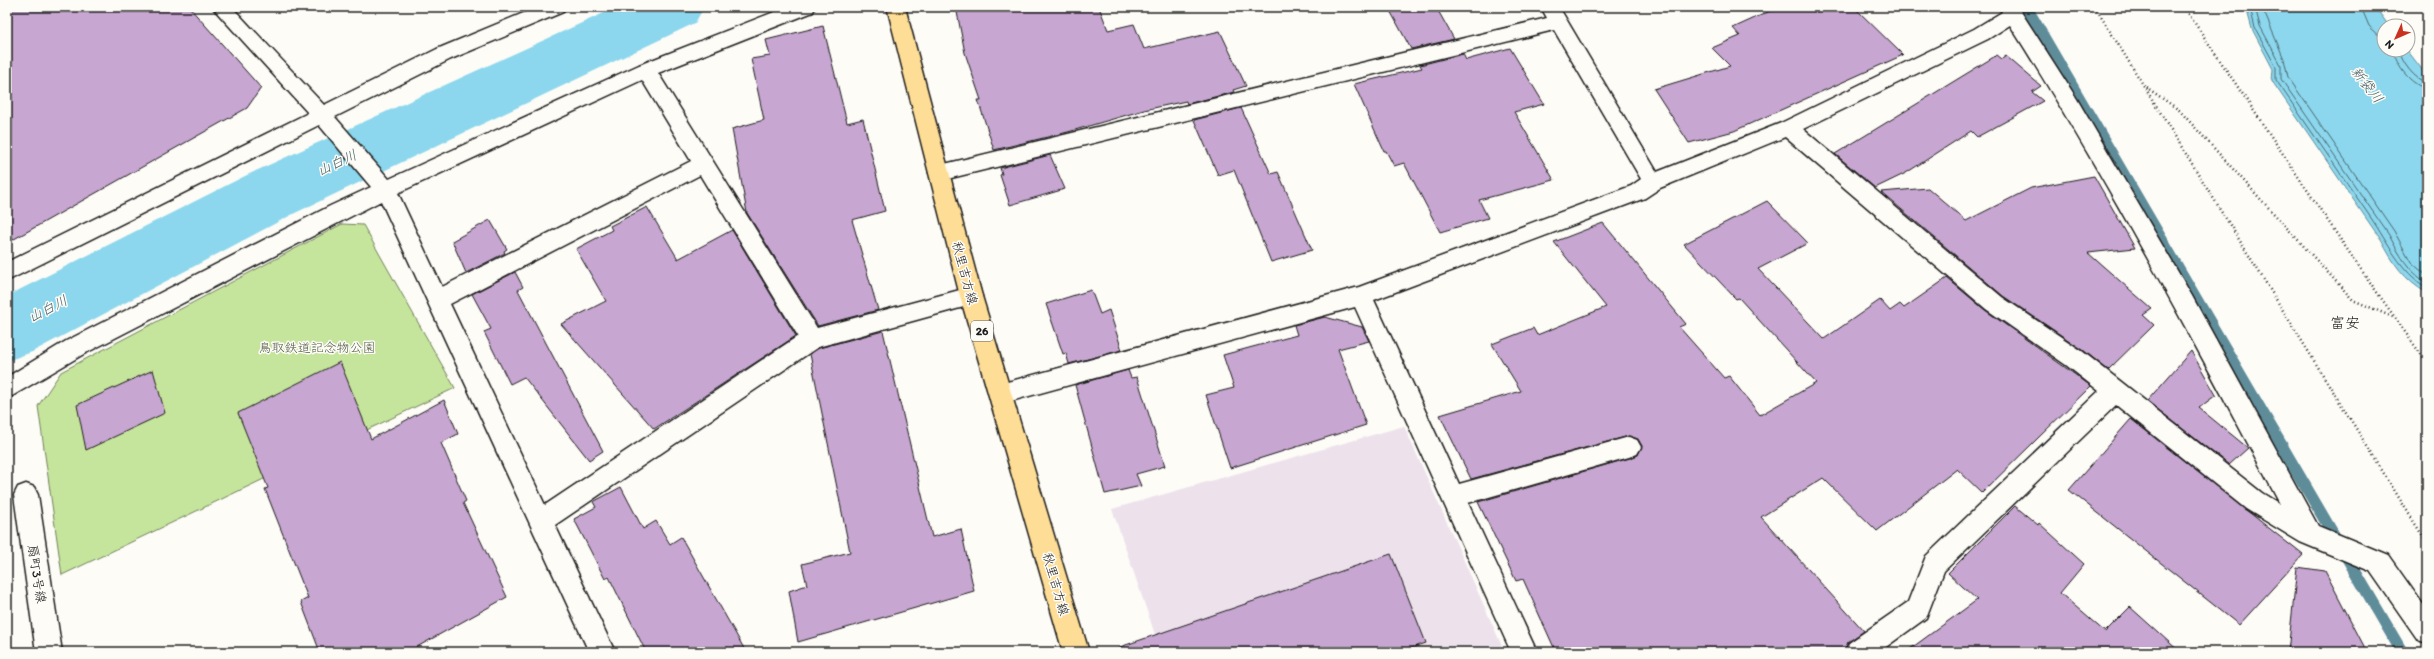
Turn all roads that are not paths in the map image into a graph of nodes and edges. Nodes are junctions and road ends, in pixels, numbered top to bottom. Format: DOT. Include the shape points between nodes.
graph roads {
  1 [pos="221,7"];
  2 [pos="556,7"];
  3 [pos="806,7"];
  4 [pos="896,7"];
  5 [pos="2010,11"];
  6 [pos="1554,14"];
  7 [pos="646,70"];
  8 [pos="320,114"];
  9 [pos="1788,128"];
  10 [pos="703,164"];
  11 [pos="939,173"];
  12 [pos="1653,182"];
  13 [pos="386,190"];
  14 [pos="7,272"];
  15 [pos="971,296"];
  16 [pos="1361,296"];
  17 [pos="436,301"];
  18 [pos="812,339"];
  19 [pos="7,389"];
  20 [pos="2115,390"];
  21 [pos="1000,394"];
  22 [pos="1629,447"];
  23 [pos="26,495"];
  24 [pos="1453,496"];
  25 [pos="541,521"];
  26 [pos="2309,534"];
  27 [pos="2427,631"];
  28 [pos="49,652"];
  29 [pos="602,652"];
  30 [pos="1076,652"];
  31 [pos="1524,652"];
  32 [pos="1858,652"];
  1 -- 8 [label="street"];
  2 -- 8 [label="street" via="444,54"];
  3 -- 7 [label="street"];
  4 -- 11 [label="main road, 秋里吉方線 / 26"];
  5 -- 9 [label="street" via="1981,34"];
  5 -- 26 [label="street" via="2070,104 2184,302"];
  6 -- 11 [label="street"];
  6 -- 12 [label="street"];
  7 -- 10 [label="street"];
  7 -- 13 [label="street"];
  8 -- 13 [label="street"];
  8 -- 14 [label="street"];
  9 -- 12 [label="street"];
  9 -- 20 [label="street" via="1994,303 2074,358"];
  10 -- 17 [label="street"];
  10 -- 18 [label="street"];
  11 -- 15 [label="main road, 秋里吉方線 / 26"];
  12 -- 16 [label="street" via="1638,192"];
  13 -- 17 [label="street"];
  13 -- 19 [label="street" via="337,212 74,348"];
  15 -- 18 [label="street"];
  15 -- 21 [label="main road, 秋里吉方線 / 26"];
  16 -- 21 [label="street"];
  16 -- 24 [label="street"];
  17 -- 25 [label="street"];
  18 -- 25 [label="street"];
  20 -- 26 [label="street" via="2254,501"];
  20 -- 32 [label="street" via="1935,564 1917,610"];
  21 -- 30 [label="main road, 秋里吉方線 / 26"];
  22 -- 24 [label="street"];
  23 -- 28 [label="street, 扇町3号線"];
  24 -- 31 [label="street"];
  25 -- 29 [label="street"];
  26 -- 27 [label="street" via="2379,563"];
}
